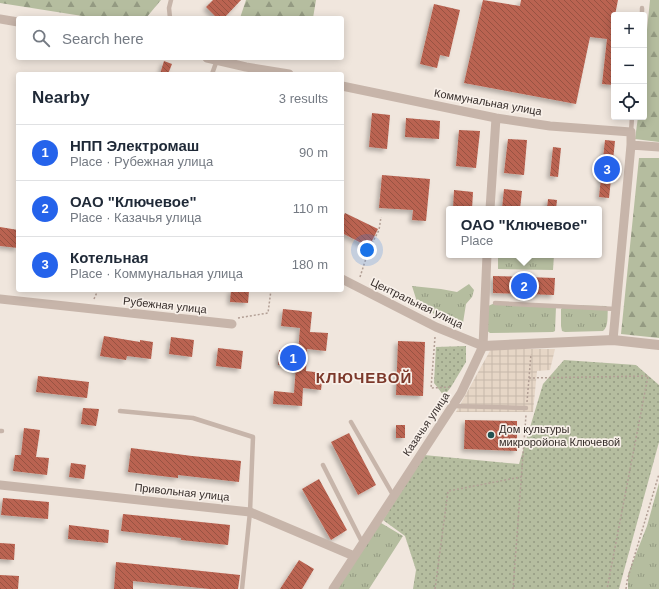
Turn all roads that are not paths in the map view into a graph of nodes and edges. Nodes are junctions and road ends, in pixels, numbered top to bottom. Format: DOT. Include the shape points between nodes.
graph roads {
  1 [pos="172,0"];
  2 [pos="642,8"];
  3 [pos="642,12"];
  4 [pos="170,16"];
  5 [pos="0,19"];
  6 [pos="16,22"];
  7 [pos="217,60"];
  8 [pos="245,70"];
  9 [pos="213,72"];
  10 [pos="266,72"];
  11 [pos="344,86"];
  12 [pos="496,118"];
  13 [pos="632,120"];
  14 [pos="631,132"];
  15 [pos="631,145"];
  16 [pos="659,147"];
  17 [pos="490,206"];
  18 [pos="487,258"];
  19 [pos="344,280"];
  20 [pos="0,299"];
  21 [pos="495,303"];
  22 [pos="616,310"];
  23 [pos="235,321"];
  24 [pos="613,340"];
  25 [pos="659,345"];
  26 [pos="483,346"];
  27 [pos="452,406"];
  28 [pos="526,408"];
  29 [pos="120,411"];
  30 [pos="351,422"];
  31 [pos="323,465"];
  32 [pos="0,485"];
  33 [pos="393,495"];
  34 [pos="250,512"];
  35 [pos="362,542"];
  36 [pos="354,556"];
  37 [pos="242,589"];
  38 [pos="333,589"];
  1 -- 4 [label="lane"];
  2 -- 3 [label="lane"];
  5 -- 6 [label="street"];
  7 -- 8 [label="street"];
  7 -- 9 [label="lane"];
  8 -- 10 [label="street"];
  11 -- 12 [label="street, Коммунальная улица"];
  12 -- 14 [label="street, Коммунальная улица" via="550,126"];
  12 -- 17 [label="street"];
  13 -- 14 [label="lane"];
  14 -- 15 [label="street"];
  15 -- 16 [label="street"];
  15 -- 22 [label="street"];
  18 -- 26 [label="street, Казачья улица"];
  19 -- 26 [label="street, Центральная улица" via="436,328"];
  20 -- 23 [label="street, Рубежная улица"];
  21 -- 22 [label="lane"];
  22 -- 24 [label="street"];
  24 -- 25 [label="street"];
  24 -- 26 [label="street"];
  26 -- 27 [label="street, Казачья улица" via="461,393"];
  27 -- 28 [label="lane"];
  27 -- 33 [label="street, Казачья улица"];
  29 -- 34 [label="lane" via="194,418 253,437"];
  30 -- 33 [label="lane"];
  31 -- 35 [label="lane"];
  32 -- 34 [label="street, Привольная улица"];
  33 -- 35 [label="street, Казачья улица"];
  34 -- 36 [label="street, Привольная улица"];
  34 -- 37 [label="lane"];
  35 -- 36 [label="street, Казачья улица"];
  36 -- 38 [label="street, Казачья улица"];
}
